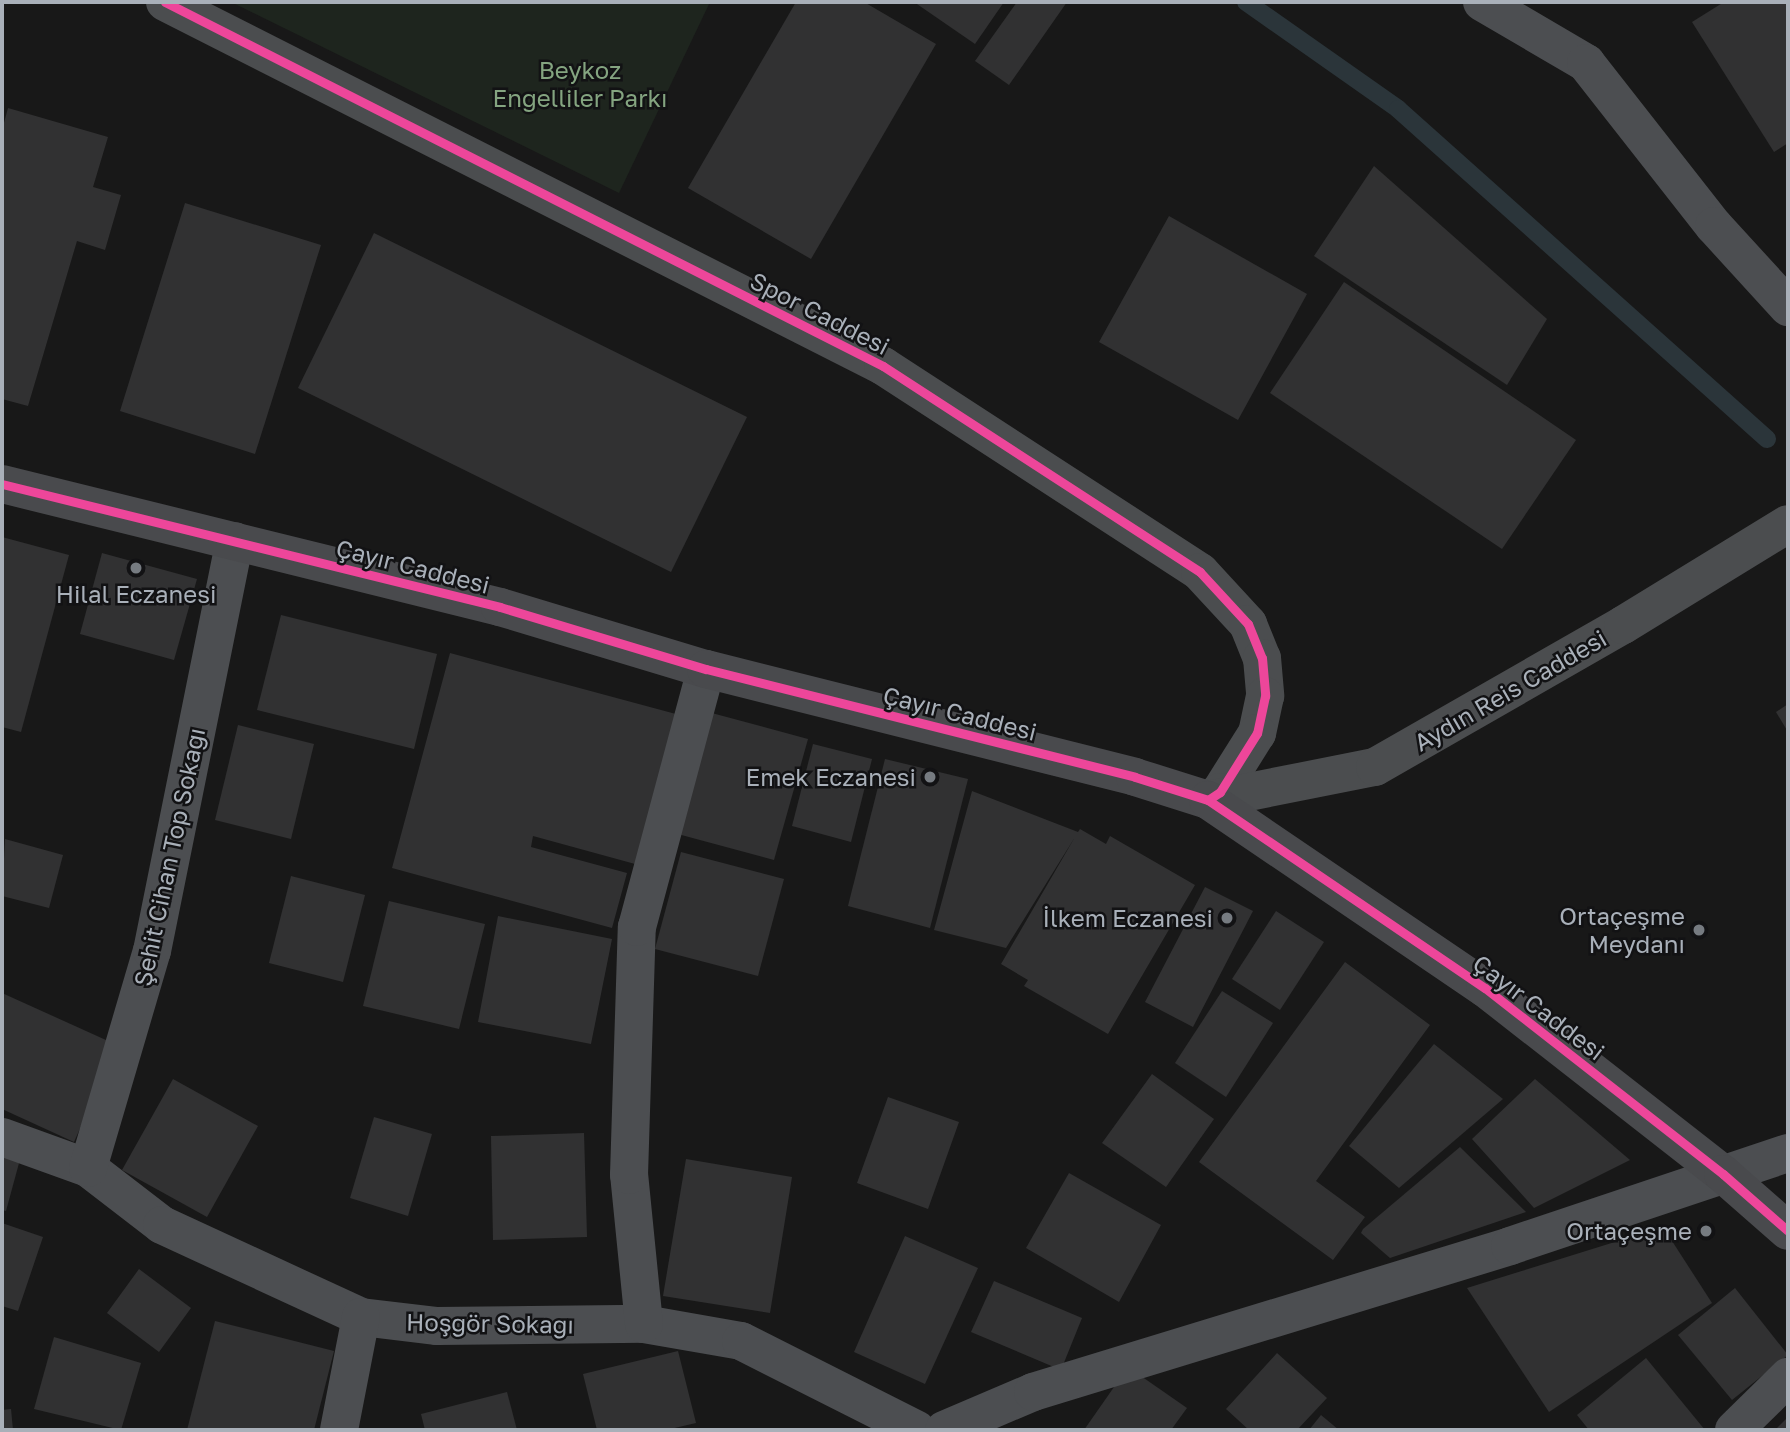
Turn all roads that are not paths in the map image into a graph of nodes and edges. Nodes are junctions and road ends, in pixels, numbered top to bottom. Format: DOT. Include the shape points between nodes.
graph roads {
  1 [pos="165,2"];
  2 [pos="1482,2"];
  3 [pos="1788,307"];
  4 [pos="2,484"];
  5 [pos="1788,524"];
  6 [pos="235,541"];
  7 [pos="706,669"];
  8 [pos="1209,800"];
  9 [pos="2,1137"];
  10 [pos="1788,1153"];
  11 [pos="88,1168"];
  12 [pos="1723,1174"];
  13 [pos="1788,1231"];
  14 [pos="361,1317"];
  15 [pos="644,1324"];
  16 [pos="1788,1377"];
  17 [pos="339,1430"];
  18 [pos="917,1430"];
  19 [pos="944,1430"];
  20 [pos="1734,1430"];
  1 -- 8 [label="street, Spor Caddesi" via="883,366 1200,572 1248,624 1262,658 1265,696 1256,733 1220,792"];
  2 -- 3 [label="street" via="1586,63 1714,226"];
  4 -- 6 [label="main road, Çayır Caddesi"];
  5 -- 8 [label="street, Aydın Reis Caddesi" via="1375,767"];
  6 -- 7 [label="main road, Çayır Caddesi" via="500,607"];
  6 -- 11 [label="street, Şehit Cihan Top Sokağı" via="152,951"];
  7 -- 8 [label="main road, Çayır Caddesi" via="1135,777"];
  7 -- 15 [label="street" via="636,927 629,1175"];
  8 -- 12 [label="main road, Çayır Caddesi" via="1485,988"];
  9 -- 11 [label="street, Hoşgör Sokağı"];
  10 -- 12 [label="street"];
  11 -- 14 [label="street, Hoşgör Sokağı" via="162,1225"];
  12 -- 13 [label="main road, Çayır Caddesi"];
  12 -- 19 [label="street" via="1510,1246 1034,1392"];
  14 -- 15 [label="street, Hoşgör Sokağı" via="437,1326"];
  14 -- 17 [label="street"];
  15 -- 18 [label="street, Hoşgör Sokağı" via="741,1341"];
  16 -- 20 [label="street"];
}
